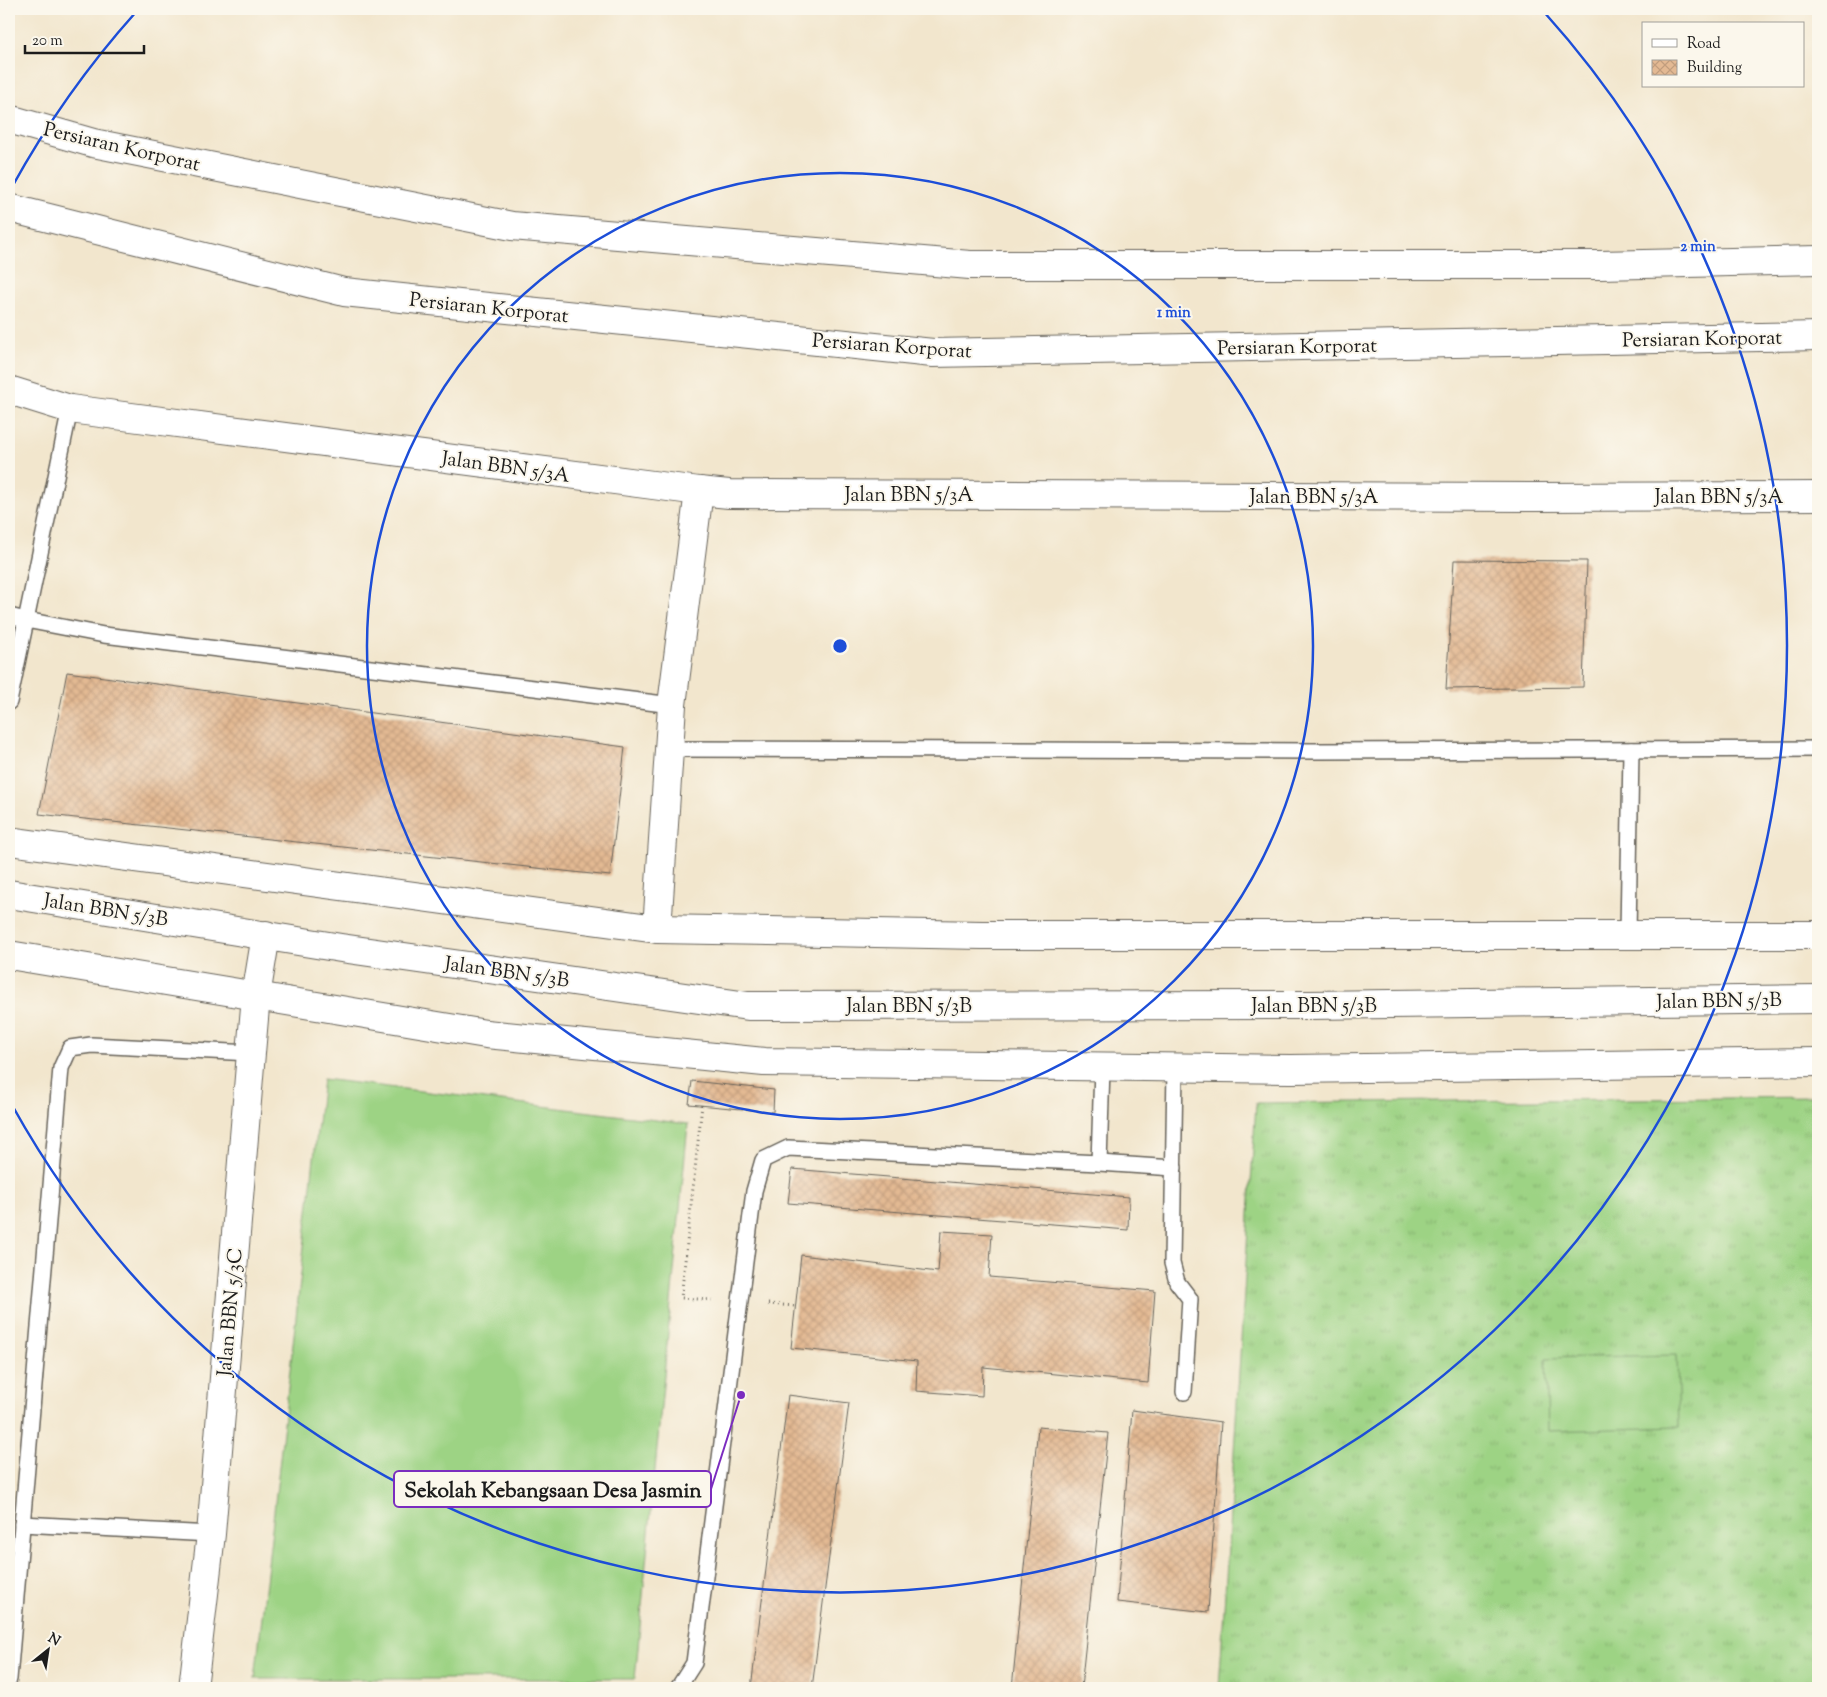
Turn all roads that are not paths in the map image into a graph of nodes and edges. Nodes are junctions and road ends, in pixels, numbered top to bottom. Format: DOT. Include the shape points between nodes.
graph roads {
  1 [pos="9,120"];
  2 [pos="9,208"];
  3 [pos="1818,260"];
  4 [pos="1818,336"];
  5 [pos="9,390"];
  6 [pos="70,409"];
  7 [pos="699,492"];
  8 [pos="1818,496"];
  9 [pos="9,616"];
  10 [pos="26,620"];
  11 [pos="9,702"];
  12 [pos="672,705"];
  13 [pos="670,749"];
  14 [pos="1818,749"];
  15 [pos="1631,750"];
  16 [pos="9,841"];
  17 [pos="9,894"];
  18 [pos="658,929"];
  19 [pos="1628,934"];
  20 [pos="266,935"];
  21 [pos="1818,935"];
  22 [pos="9,955"];
  23 [pos="256,996"];
  24 [pos="1818,999"];
  25 [pos="251,1053"];
  26 [pos="1818,1062"];
  27 [pos="1102,1068"];
  28 [pos="1175,1068"];
  29 [pos="1099,1163"];
  30 [pos="1174,1168"];
  31 [pos="1184,1392"];
  32 [pos="22,1524"];
  33 [pos="211,1534"];
  34 [pos="9,1679"];
  35 [pos="193,1688"];
  36 [pos="678,1688"];
  1 -- 3 [label="street, Persiaran Korporat" via="93,143 512,226 970,265 1600,265"];
  2 -- 4 [label="street, Persiaran Korporat" via="344,292 933,353"];
  5 -- 6 [label="street, Jalan BBN 5/3A"];
  6 -- 7 [label="street, Jalan BBN 5/3A"];
  6 -- 10 [label="lane"];
  7 -- 8 [label="street, Jalan BBN 5/3A"];
  7 -- 12 [label="street"];
  9 -- 10 [label="lane"];
  10 -- 11 [label="lane"];
  10 -- 12 [label="lane" via="104,635"];
  12 -- 13 [label="street"];
  13 -- 15 [label="lane"];
  13 -- 18 [label="street"];
  14 -- 15 [label="lane"];
  15 -- 19 [label="lane"];
  16 -- 18 [label="street"];
  17 -- 20 [label="street, Jalan BBN 5/3B"];
  18 -- 19 [label="street" via="982,935"];
  19 -- 21 [label="street"];
  20 -- 23 [label="street, Jalan BBN 5/3C"];
  20 -- 24 [label="street, Jalan BBN 5/3B" via="748,1006 1309,1005"];
  22 -- 23 [label="street"];
  23 -- 25 [label="street, Jalan BBN 5/3C"];
  23 -- 27 [label="street" via="486,1034 764,1062"];
  25 -- 32 [label="lane" via="90,1045 70,1048 61,1068"];
  25 -- 33 [label="street, Jalan BBN 5/3C"];
  26 -- 28 [label="street"];
  27 -- 28 [label="street"];
  27 -- 29 [label="lane"];
  28 -- 30 [label="lane"];
  29 -- 30 [label="lane"];
  29 -- 36 [label="lane" via="788,1148 763,1160 754,1191 694,1663"];
  30 -- 31 [label="lane" via="1172,1263 1177,1282 1190,1299"];
  32 -- 33 [label="lane"];
  32 -- 34 [label="lane"];
  33 -- 35 [label="street, Jalan BBN 5/3C"];
}
